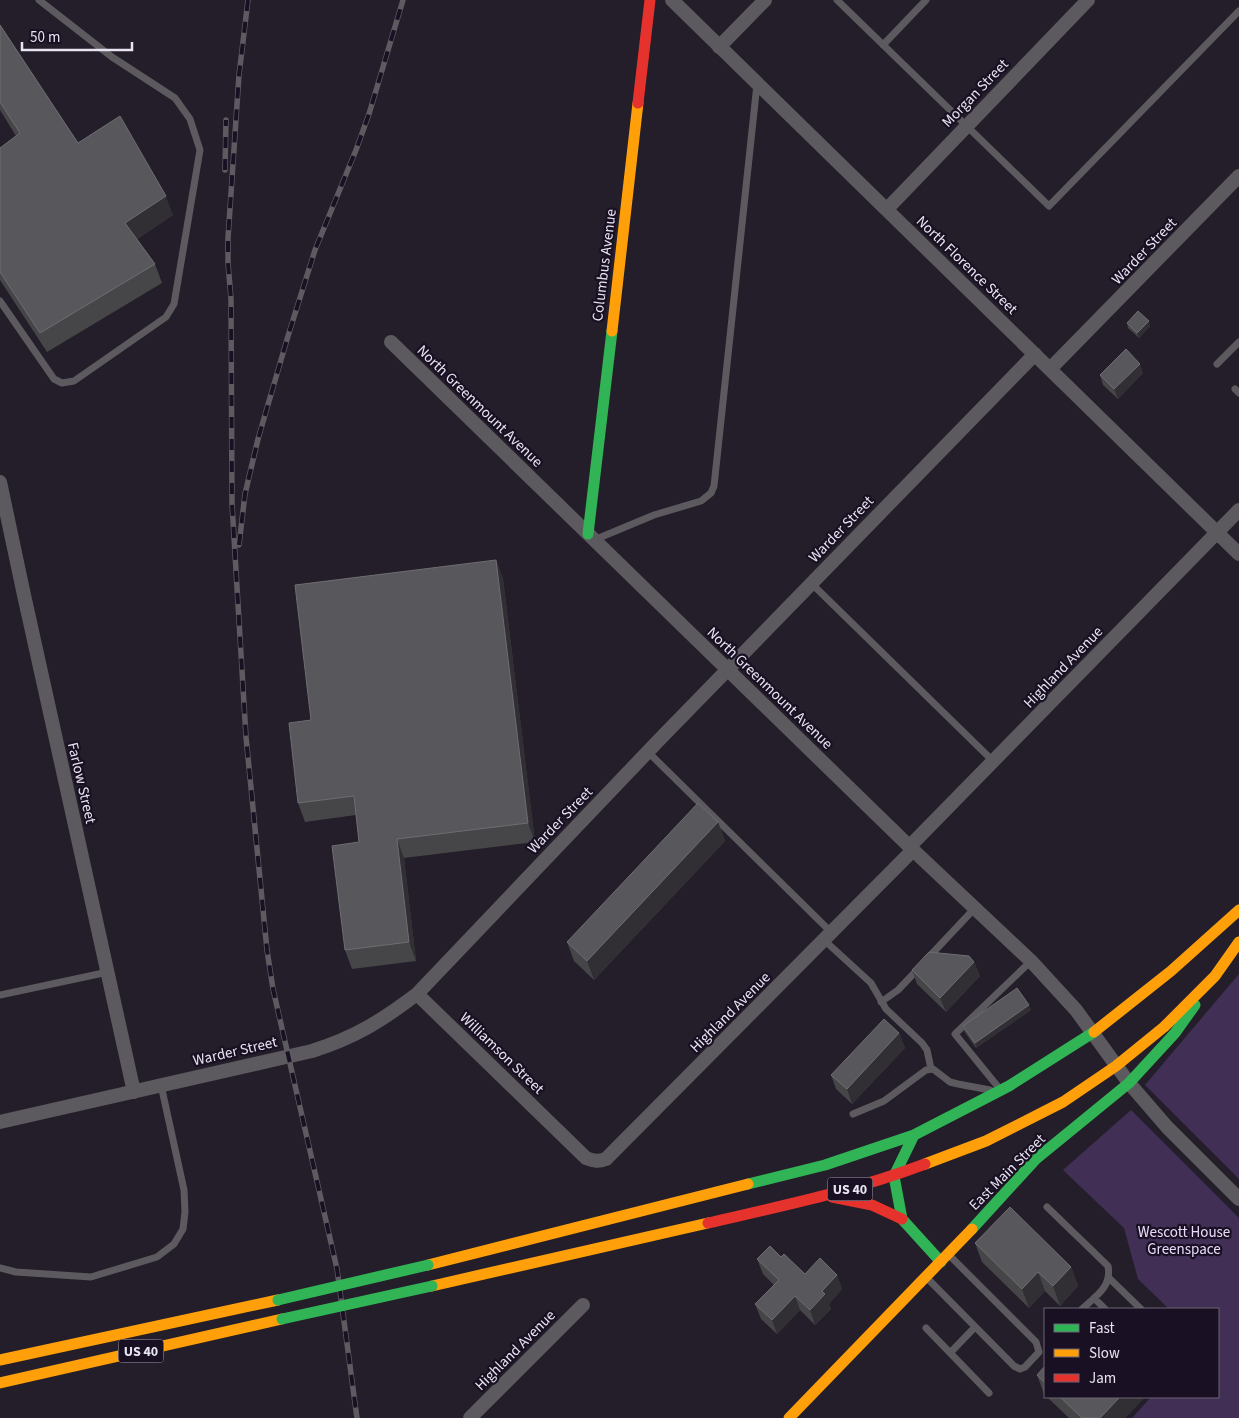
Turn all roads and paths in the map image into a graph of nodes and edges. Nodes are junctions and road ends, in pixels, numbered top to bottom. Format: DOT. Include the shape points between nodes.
graph roads {
  1 [pos="39,0"];
  2 [pos="650,0"];
  3 [pos="672,0"];
  4 [pos="765,0"];
  5 [pos="837,0"];
  6 [pos="926,0"];
  7 [pos="1088,0"];
  8 [pos="1239,10"];
  9 [pos="883,45"];
  10 [pos="720,46"];
  11 [pos="757,83"];
  12 [pos="966,125"];
  13 [pos="1239,176"];
  14 [pos="886,209"];
  15 [pos="0,301"];
  16 [pos="391,342"];
  17 [pos="1239,342"];
  18 [pos="1035,354"];
  19 [pos="1217,364"];
  20 [pos="1050,369"];
  21 [pos="0,482"];
  22 [pos="1239,510"];
  23 [pos="1217,532"];
  24 [pos="591,537"];
  25 [pos="1239,554"];
  26 [pos="811,583"];
  27 [pos="727,669"];
  28 [pos="648,752"];
  29 [pos="993,761"];
  30 [pos="912,848"];
  31 [pos="975,908"];
  32 [pos="1239,910"];
  33 [pos="828,936"];
  34 [pos="1239,942"];
  35 [pos="1031,962"];
  36 [pos="108,972"];
  37 [pos="1215,976"];
  38 [pos="417,994"];
  39 [pos="0,996"];
  40 [pos="881,1002"];
  41 [pos="1093,1032"];
  42 [pos="1116,1066"];
  43 [pos="931,1069"];
  44 [pos="1129,1083"];
  45 [pos="161,1085"];
  46 [pos="999,1091"];
  47 [pos="134,1092"];
  48 [pos="853,1114"];
  49 [pos="0,1122"];
  50 [pos="914,1135"];
  51 [pos="564,1136"];
  52 [pos="894,1176"];
  53 [pos="827,1196"];
  54 [pos="1239,1199"];
  55 [pos="1047,1207"];
  56 [pos="902,1219"];
  57 [pos="944,1258"];
  58 [pos="0,1268"];
  59 [pos="926,1277"];
  60 [pos="1109,1278"];
  61 [pos="1094,1298"];
  62 [pos="584,1305"];
  63 [pos="1083,1308"];
  64 [pos="1104,1308"];
  65 [pos="1140,1308"];
  66 [pos="975,1326"];
  67 [pos="926,1328"];
  68 [pos="1044,1347"];
  69 [pos="1039,1352"];
  70 [pos="950,1353"];
  71 [pos="0,1360"];
  72 [pos="0,1383"];
  73 [pos="989,1393"];
  74 [pos="470,1418"];
  75 [pos="789,1418"];
  1 -- 15 [label="lane" via="112,57 175,98 190,119 200,150 174,304 166,317 74,381 62,383 54,379"];
  2 -- 24 [label="main road, Columbus Avenue"];
  3 -- 10 [label="street, North Florence Street"];
  4 -- 10 [label="street"];
  5 -- 9 [label="lane"];
  6 -- 9 [label="lane"];
  7 -- 12 [label="street, Morgan Street"];
  8 -- 12 [label="lane" via="1049,206"];
  9 -- 12 [label="lane"];
  10 -- 11 [label="street, North Florence Street"];
  11 -- 14 [label="street, North Florence Street"];
  11 -- 24 [label="lane" via="714,486 701,501"];
  12 -- 14 [label="street, Morgan Street"];
  13 -- 20 [label="street, Warder Street"];
  14 -- 18 [label="street, North Florence Street"];
  16 -- 24 [label="street, North Greenmount Avenue"];
  17 -- 19 [label="lane"];
  18 -- 20 [label="street, North Florence Street"];
  18 -- 26 [label="street, Warder Street"];
  20 -- 23 [label="street, North Florence Street"];
  21 -- 36 [label="street, Farlow Street"];
  22 -- 23 [label="street, Highland Avenue"];
  23 -- 25 [label="street, North Florence Street"];
  23 -- 29 [label="street, Highland Avenue"];
  24 -- 27 [label="street, North Greenmount Avenue"];
  26 -- 27 [label="street, Warder Street"];
  26 -- 29 [label="lane"];
  27 -- 28 [label="street, Warder Street"];
  27 -- 30 [label="street, North Greenmount Avenue"];
  28 -- 33 [label="lane"];
  28 -- 38 [label="street, Warder Street"];
  29 -- 30 [label="street, Highland Avenue"];
  30 -- 31 [label="street, North Greenmount Avenue"];
  30 -- 33 [label="street, Highland Avenue"];
  31 -- 35 [label="street, North Greenmount Avenue"];
  31 -- 40 [label="lane" via="898,990"];
  32 -- 41 [label="main road, US 40" via="1171,971"];
  33 -- 40 [label="lane" via="871,983"];
  33 -- 51 [label="street, Highland Avenue" via="606,1159 594,1162 586,1158"];
  34 -- 37 [label="main road, East Main Street / US 40"];
  35 -- 41 [label="street, North Greenmount Avenue"];
  35 -- 46 [label="lane" via="955,1034"];
  36 -- 39 [label="lane"];
  36 -- 47 [label="street, Farlow Street"];
  37 -- 42 [label="main road, US 40" via="1164,1026"];
  37 -- 44 [label="main road, East Main Street" via="1175,1033"];
  38 -- 45 [label="street, Warder Street" via="364,1031 339,1042"];
  38 -- 51 [label="street, Williamson Street"];
  40 -- 43 [label="lane" via="922,1043"];
  41 -- 42 [label="street, North Greenmount Avenue"];
  41 -- 46 [label="main road, US 40"];
  42 -- 44 [label="street, North Greenmount Avenue"];
  42 -- 52 [label="main road, US 40" via="1063,1102 986,1141"];
  43 -- 46 [label="lane" via="958,1084"];
  43 -- 48 [label="lane" via="884,1101"];
  44 -- 54 [label="street, North Greenmount Avenue" via="1167,1127"];
  44 -- 57 [label="main road, East Main Street" via="1036,1159"];
  45 -- 47 [label="street, Warder Street"];
  45 -- 58 [label="lane" via="184,1190 183,1229 174,1244 157,1257 91,1277"];
  46 -- 50 [label="main road, US 40"];
  47 -- 49 [label="street, Warder Street"];
  50 -- 52 [label="main road"];
  50 -- 71 [label="main road, US 40, bridge" via="825,1165 428,1265"];
  52 -- 53 [label="main road, US 40"];
  52 -- 56 [label="main road"];
  53 -- 56 [label="main road" via="872,1205"];
  53 -- 72 [label="main road, US 40, bridge"];
  55 -- 60 [label="lane" via="1108,1266"];
  56 -- 57 [label="main road"];
  57 -- 59 [label="main road, East Main Street"];
  57 -- 69 [label="lane" via="1036,1342"];
  59 -- 66 [label="lane"];
  59 -- 75 [label="main road, East Main Street"];
  60 -- 61 [label="lane" via="1107,1285"];
  60 -- 65 [label="lane"];
  61 -- 63 [label="lane"];
  61 -- 64 [label="lane"];
  62 -- 74 [label="street, Highland Avenue"];
  66 -- 69 [label="lane" via="1020,1369"];
  66 -- 70 [label="lane"];
  67 -- 70 [label="lane"];
  68 -- 69 [label="lane"];
  70 -- 73 [label="lane"];
}
